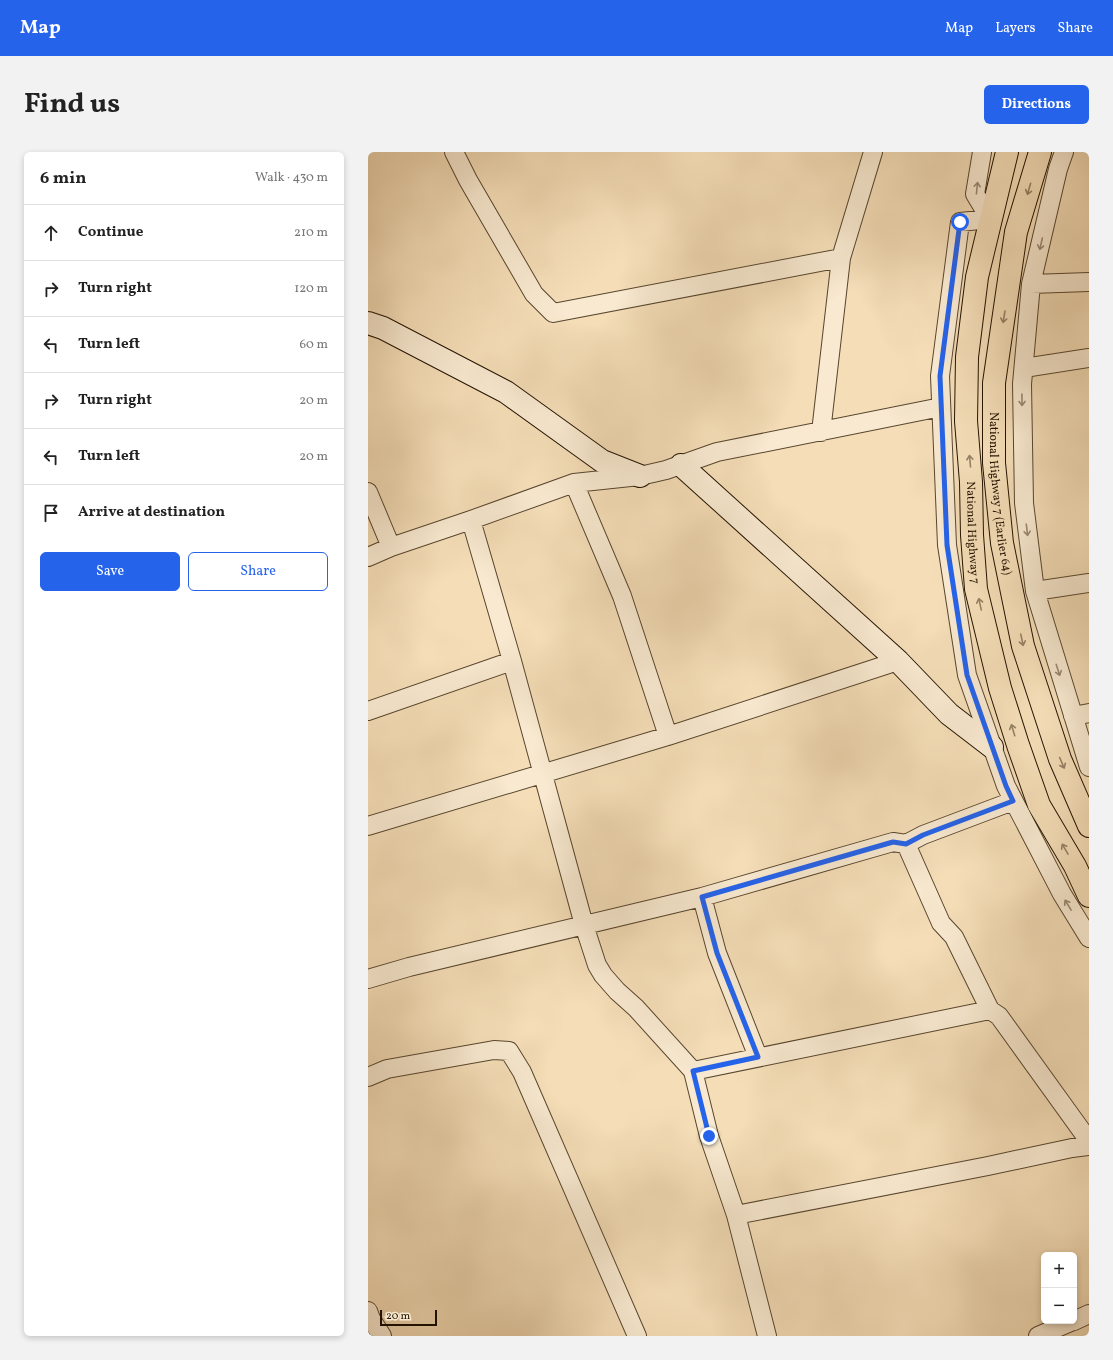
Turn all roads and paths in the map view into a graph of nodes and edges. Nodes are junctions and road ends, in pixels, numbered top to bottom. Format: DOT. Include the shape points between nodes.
graph roads {
  1 [pos="454,152"];
  2 [pos="873,152"];
  3 [pos="982,152"];
  4 [pos="1006,152"];
  5 [pos="1040,152"];
  6 [pos="1064,152"];
  7 [pos="990,219"];
  8 [pos="841,258"];
  9 [pos="1089,282"];
  10 [pos="1032,284"];
  11 [pos="368,324"];
  12 [pos="1089,358"];
  13 [pos="1024,368"];
  14 [pos="941,407"];
  15 [pos="821,432"];
  16 [pos="681,465"];
  17 [pos="640,476"];
  18 [pos="574,483"];
  19 [pos="368,492"];
  20 [pos="471,520"];
  21 [pos="391,547"];
  22 [pos="368,557"];
  23 [pos="1089,583"];
  24 [pos="1034,591"];
  25 [pos="512,662"];
  26 [pos="898,662"];
  27 [pos="368,711"];
  28 [pos="1081,714"];
  29 [pos="668,736"];
  30 [pos="992,747"];
  31 [pos="1089,767"];
  32 [pos="543,773"];
  33 [pos="1013,801"];
  34 [pos="368,826"];
  35 [pos="1089,826"];
  36 [pos="906,844"];
  37 [pos="1089,896"];
  38 [pos="702,897"];
  39 [pos="584,925"];
  40 [pos="1089,938"];
  41 [pos="368,979"];
  42 [pos="990,1010"];
  43 [pos="758,1057"];
  44 [pos="693,1071"];
  45 [pos="368,1077"];
  46 [pos="1089,1141"];
  47 [pos="1089,1146"];
  48 [pos="736,1215"];
  49 [pos="1089,1314"];
  50 [pos="369,1318"];
  51 [pos="1077,1320"];
  52 [pos="1067,1324"];
  53 [pos="382,1336"];
  54 [pos="637,1336"];
  55 [pos="767,1336"];
  56 [pos="1038,1336"];
  1 -- 8 [label="street" via="534,294 553,313"];
  2 -- 8 [label="street"];
  7 -- 3 [label="street, one-way" via="975,194"];
  4 -- 7 [label="highway, National Highway 7"];
  5 -- 35 [label="highway, National Highway 7 (Earlier 64), one-way" via="1016,232 994,383 994,463 1002,543 1023,646 1060,759"];
  6 -- 10 [label="street, one-way"];
  7 -- 14 [label="street" via="960,222 940,376"];
  37 -- 7 [label="highway, National Highway 7, one-way" via="1075,866 1039,805 1000,688 976,589 966,421 967,357 978,277"];
  8 -- 15 [label="street"];
  9 -- 10 [label="street"];
  10 -- 13 [label="street"];
  11 -- 17 [label="street" via="383,328 506,392 602,461"];
  12 -- 13 [label="street"];
  13 -- 24 [label="street, one-way" via="1024,503"];
  14 -- 15 [label="street"];
  14 -- 30 [label="street" via="947,545 967,675"];
  15 -- 16 [label="street" via="717,452"];
  16 -- 17 [label="street"];
  16 -- 26 [label="street"];
  17 -- 18 [label="street"];
  18 -- 20 [label="street"];
  18 -- 29 [label="street" via="622,596"];
  19 -- 21 [label="street"];
  20 -- 21 [label="street"];
  20 -- 25 [label="street"];
  21 -- 22 [label="street"];
  23 -- 24 [label="street"];
  24 -- 28 [label="street, one-way"];
  25 -- 27 [label="street"];
  25 -- 32 [label="street"];
  26 -- 29 [label="street"];
  26 -- 30 [label="street" via="949,714"];
  28 -- 31 [label="street"];
  29 -- 32 [label="street"];
  30 -- 33 [label="street"];
  32 -- 34 [label="street"];
  32 -- 39 [label="street"];
  33 -- 36 [label="street" via="923,835"];
  40 -- 33 [label="street, one-way" via="1062,894"];
  36 -- 38 [label="street" via="893,842"];
  36 -- 42 [label="street" via="941,923 954,937"];
  38 -- 39 [label="street"];
  38 -- 43 [label="street" via="717,953"];
  39 -- 41 [label="street"];
  39 -- 44 [label="street" via="602,975"];
  42 -- 43 [label="street"];
  42 -- 46 [label="street" via="999,1016"];
  43 -- 44 [label="street"];
  44 -- 48 [label="street" via="709,1136"];
  45 -- 54 [label="street" via="387,1069 494,1050 509,1051 522,1072"];
  47 -- 48 [label="street"];
  48 -- 55 [label="street"];
  49 -- 51 [label="street"];
  50 -- 53 [label="street"];
  52 -- 56 [label="street"];
}
